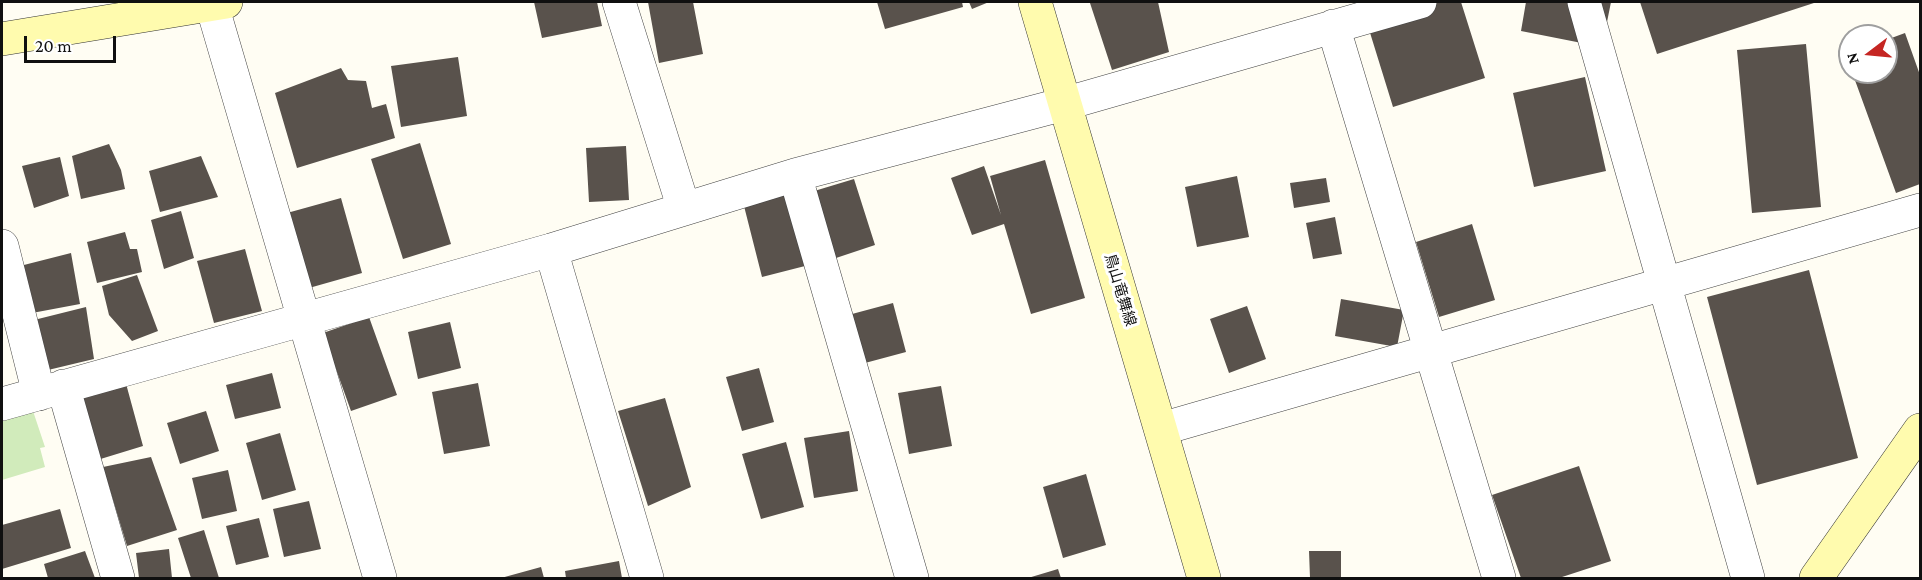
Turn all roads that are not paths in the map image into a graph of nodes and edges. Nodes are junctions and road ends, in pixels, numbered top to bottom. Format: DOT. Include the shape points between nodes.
graph roads {
  1 [pos="216,2"];
  2 [pos="619,2"];
  3 [pos="1035,2"];
  4 [pos="1420,2"];
  5 [pos="1584,2"];
  6 [pos="1333,26"];
  7 [pos="2,39"];
  8 [pos="1064,104"];
  9 [pos="795,175"];
  10 [pos="684,209"];
  11 [pos="1920,210"];
  12 [pos="2,246"];
  13 [pos="551,250"];
  14 [pos="1665,284"];
  15 [pos="304,318"];
  16 [pos="1431,351"];
  17 [pos="51,390"];
  18 [pos="2,404"];
  19 [pos="1161,429"];
  20 [pos="1920,430"];
  21 [pos="118,579"];
  22 [pos="380,579"];
  23 [pos="647,579"];
  24 [pos="912,579"];
  25 [pos="1204,579"];
  26 [pos="1499,579"];
  27 [pos="1749,579"];
  28 [pos="1816,579"];
  1 -- 7 [label="main road"];
  1 -- 15 [label="street"];
  2 -- 10 [label="street"];
  3 -- 8 [label="main road, 鳥山竜舞線"];
  4 -- 6 [label="street"];
  5 -- 14 [label="street"];
  6 -- 8 [label="street"];
  6 -- 16 [label="street"];
  8 -- 9 [label="street"];
  8 -- 19 [label="main road, 鳥山竜舞線"];
  9 -- 10 [label="street"];
  9 -- 24 [label="street"];
  10 -- 13 [label="street"];
  11 -- 14 [label="street"];
  12 -- 17 [label="street"];
  13 -- 15 [label="street"];
  13 -- 23 [label="street"];
  14 -- 16 [label="street"];
  14 -- 27 [label="street"];
  15 -- 17 [label="street"];
  15 -- 22 [label="street"];
  16 -- 19 [label="street"];
  16 -- 26 [label="street"];
  17 -- 18 [label="street"];
  17 -- 21 [label="street"];
  19 -- 25 [label="main road, 鳥山竜舞線"];
  20 -- 28 [label="main road"];
}
